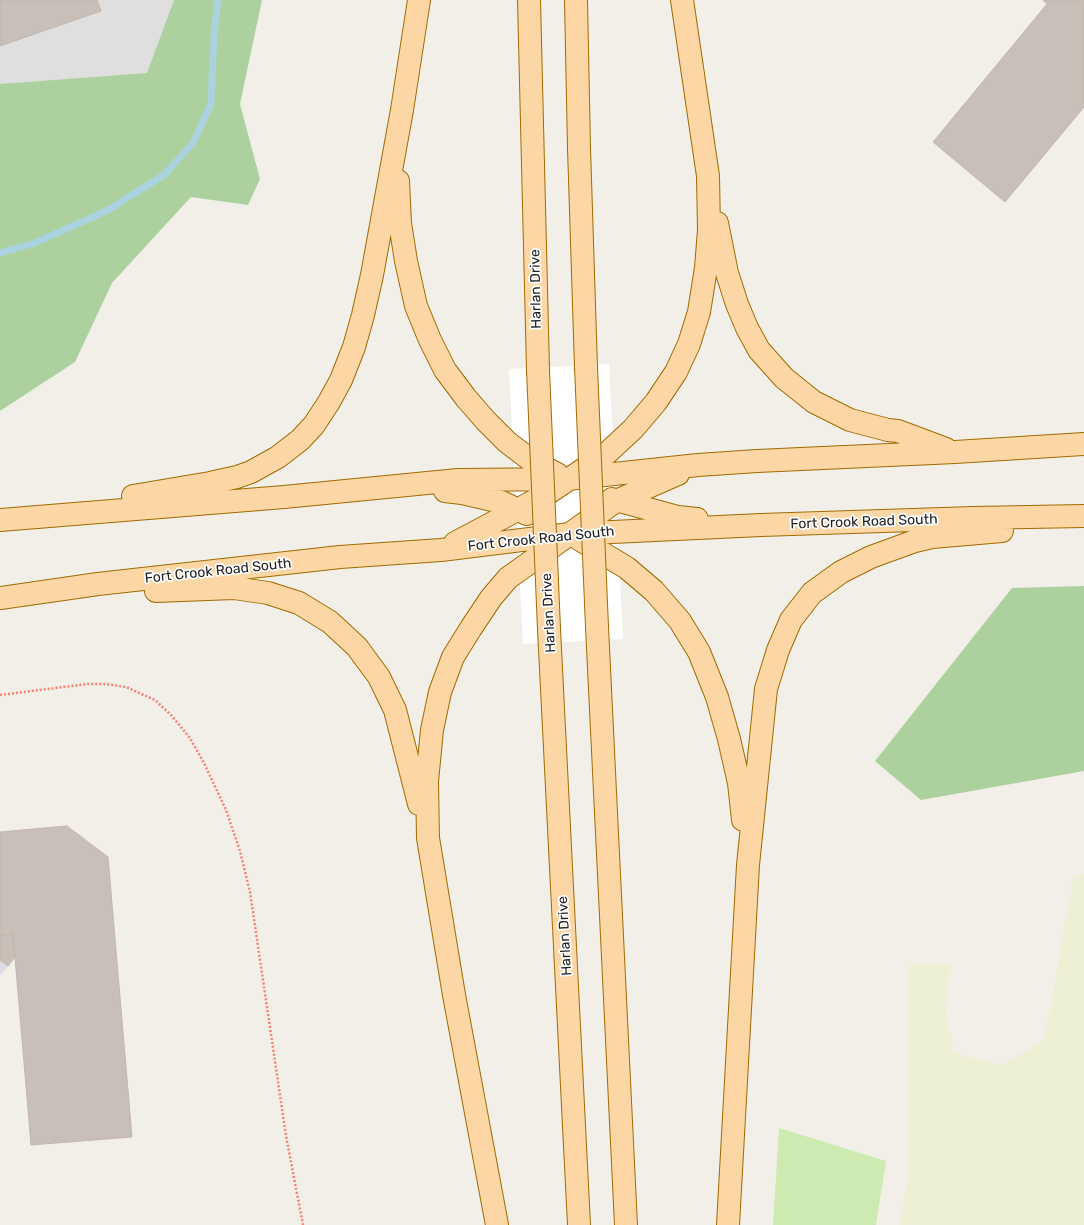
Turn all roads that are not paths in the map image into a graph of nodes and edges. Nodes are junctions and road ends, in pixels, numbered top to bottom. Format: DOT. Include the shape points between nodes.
graph roads {
  1 [pos="420,0"];
  2 [pos="529,0"];
  3 [pos="576,0"];
  4 [pos="682,0"];
  5 [pos="402,110"];
  6 [pos="708,176"];
  7 [pos="1084,444"];
  8 [pos="954,452"];
  9 [pos="698,465"];
  10 [pos="567,479"];
  11 [pos="403,486"];
  12 [pos="616,501"];
  13 [pos="518,510"];
  14 [pos="1084,516"];
  15 [pos="0,519"];
  16 [pos="1084,523"];
  17 [pos="761,525"];
  18 [pos="570,534"];
  19 [pos="441,550"];
  20 [pos="6,597"];
  21 [pos="428,838"];
  22 [pos="748,865"];
  23 [pos="496,1225"];
  24 [pos="579,1225"];
  25 [pos="626,1225"];
  26 [pos="728,1225"];
  1 -- 5 [label="main road"];
  2 -- 24 [label="main road, Harlan Drive, bridge" via="538,370"];
  3 -- 25 [label="main road, bridge" via="586,367"];
  4 -- 6 [label="main road"];
  5 -- 10 [label="main road" via="398,178 400,223 416,306 430,340 445,370 486,421 507,442 532,461"];
  5 -- 15 [label="main road" via="372,276 354,347 329,402 300,440 278,457 237,478"];
  6 -- 8 [label="main road" via="727,273 737,304 759,350 784,378 814,402 850,420 898,431"];
  6 -- 10 [label="main road" via="709,230 700,305 676,372 656,402 633,429 606,454"];
  7 -- 8 [label="main road"];
  8 -- 9 [label="main road"];
  9 -- 10 [label="main road"];
  9 -- 12 [label="main road"];
  10 -- 11 [label="main road" via="458,480"];
  10 -- 12 [label="main road"];
  10 -- 13 [label="main road"];
  11 -- 13 [label="main road" via="462,493 501,502"];
  11 -- 15 [label="main road"];
  12 -- 17 [label="main road" via="678,517"];
  12 -- 18 [label="main road"];
  13 -- 18 [label="main road"];
  13 -- 19 [label="main road"];
  14 -- 17 [label="main road, Fort Crook Road South"];
  16 -- 22 [label="main road" via="932,537 915,541 871,557 841,572 812,593 791,620 778,650 766,689"];
  17 -- 18 [label="main road, Fort Crook Road South"];
  18 -- 19 [label="main road, Fort Crook Road South"];
  18 -- 21 [label="main road" via="508,578 491,598 453,658 440,692 432,730 427,781"];
  18 -- 22 [label="main road" via="627,568 654,591 680,621 699,652 717,697 731,746 739,783"];
  19 -- 20 [label="main road, Fort Crook Road South" via="332,558"];
  20 -- 21 [label="main road" via="234,588 268,593 300,604 330,622 357,647 379,677 395,710"];
  21 -- 23 [label="main road"];
  22 -- 26 [label="main road"];
}
